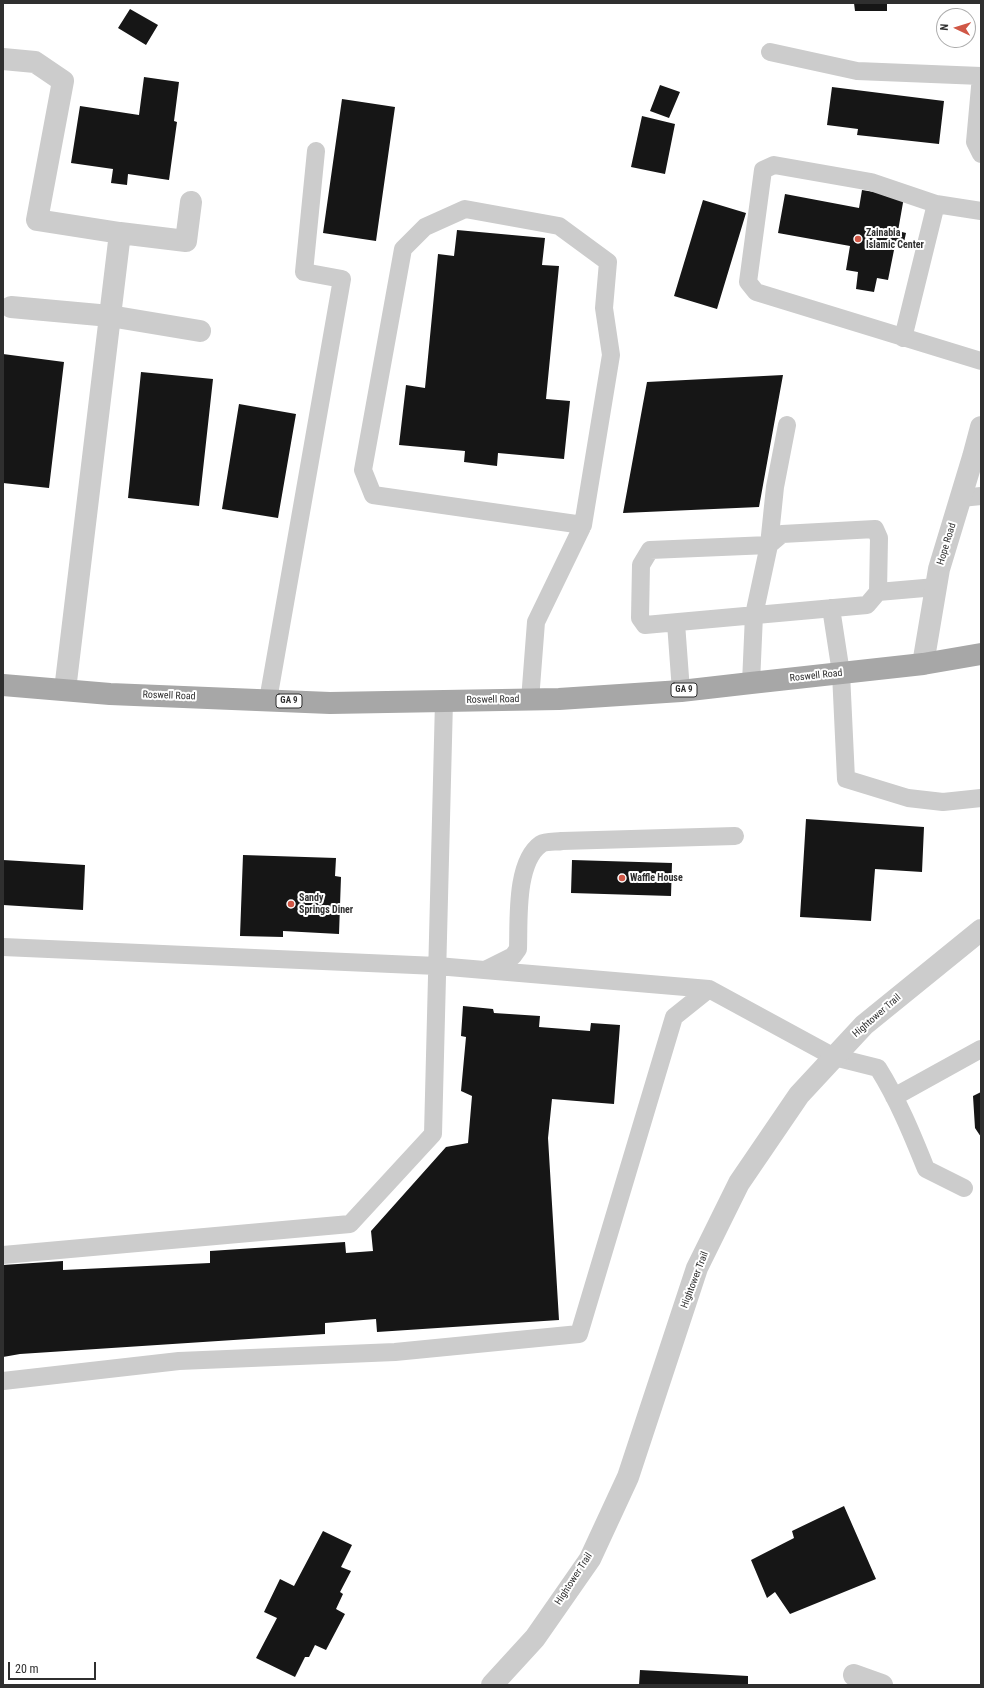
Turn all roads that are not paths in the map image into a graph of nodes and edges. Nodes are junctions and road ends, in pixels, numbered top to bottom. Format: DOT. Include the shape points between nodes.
graph roads {
  1 [pos="770,52"];
  2 [pos="3,59"];
  3 [pos="981,76"];
  4 [pos="316,151"];
  5 [pos="981,154"];
  6 [pos="191,202"];
  7 [pos="936,204"];
  8 [pos="981,211"];
  9 [pos="120,233"];
  10 [pos="11,307"];
  11 [pos="110,316"];
  12 [pos="200,331"];
  13 [pos="902,338"];
  14 [pos="981,361"];
  15 [pos="787,425"];
  16 [pos="981,427"];
  17 [pos="971,497"];
  18 [pos="583,525"];
  19 [pos="769,545"];
  20 [pos="936,587"];
  21 [pos="878,592"];
  22 [pos="831,608"];
  23 [pos="754,615"];
  24 [pos="676,623"];
  25 [pos="981,654"];
  26 [pos="923,664"];
  27 [pos="841,673"];
  28 [pos="751,683"];
  29 [pos="3,685"];
  30 [pos="65,690"];
  31 [pos="681,690"];
  32 [pos="268,700"];
  33 [pos="530,700"];
  34 [pos="444,701"];
  35 [pos="981,798"];
  36 [pos="735,836"];
  37 [pos="981,930"];
  38 [pos="3,946"];
  39 [pos="437,966"];
  40 [pos="484,970"];
  41 [pos="709,989"];
  42 [pos="981,1049"];
  43 [pos="834,1057"];
  44 [pos="894,1097"];
  45 [pos="964,1188"];
  46 [pos="3,1255"];
  47 [pos="3,1381"];
  48 [pos="854,1675"];
  49 [pos="492,1685"];
  50 [pos="882,1685"];
  1 -- 3 [label="lane" via="857,71"];
  2 -- 9 [label="street" via="35,62 64,80 38,220"];
  3 -- 5 [label="lane" via="975,142"];
  4 -- 32 [label="lane" via="304,272 342,278"];
  6 -- 9 [label="street" via="186,241"];
  7 -- 8 [label="lane"];
  7 -- 13 [label="lane"];
  7 -- 13 [label="lane" via="871,182 774,165 763,170 748,282 756,292"];
  9 -- 11 [label="street"];
  10 -- 11 [label="street"];
  11 -- 12 [label="street"];
  11 -- 30 [label="street"];
  13 -- 14 [label="lane"];
  15 -- 19 [label="lane" via="775,487"];
  16 -- 17 [label="street, Hope Road"];
  17 -- 20 [label="street, Hope Road" via="939,569"];
  18 -- 18 [label="lane" via="611,355 604,308 608,262 559,226 465,209 426,227 403,249 363,470 373,495"];
  18 -- 33 [label="lane" via="536,622"];
  19 -- 21 [label="lane" via="782,534 875,529 879,538"];
  19 -- 23 [label="lane"];
  19 -- 24 [label="lane" via="650,550 641,565 640,618 645,625"];
  20 -- 21 [label="lane"];
  20 -- 26 [label="street, Hope Road"];
  21 -- 22 [label="lane" via="867,605"];
  22 -- 23 [label="lane"];
  22 -- 27 [label="lane"];
  23 -- 24 [label="lane"];
  23 -- 28 [label="lane"];
  24 -- 31 [label="lane"];
  25 -- 26 [label="main road, Roswell Road / GA 9"];
  26 -- 27 [label="main road, Roswell Road / GA 9"];
  27 -- 28 [label="main road, Roswell Road / GA 9"];
  27 -- 35 [label="lane" via="846,779 908,798 943,802"];
  28 -- 31 [label="main road, Roswell Road / GA 9"];
  29 -- 30 [label="main road, Roswell Road / GA 9"];
  30 -- 32 [label="main road, Roswell Road / GA 9"];
  31 -- 33 [label="main road, Roswell Road / GA 9"];
  32 -- 34 [label="main road, Roswell Road / GA 9" via="330,703"];
  33 -- 34 [label="main road, Roswell Road / GA 9"];
  34 -- 39 [label="lane"];
  36 -- 40 [label="lane" via="542,843 528,857 522,878 518,949 513,956"];
  37 -- 43 [label="street, Hightower Trail" via="864,1025"];
  38 -- 39 [label="lane"];
  39 -- 40 [label="lane"];
  39 -- 46 [label="lane" via="433,1134 350,1224"];
  40 -- 41 [label="lane"];
  41 -- 43 [label="lane"];
  41 -- 47 [label="lane" via="674,1017 579,1334 396,1352 180,1361"];
  42 -- 44 [label="lane"];
  43 -- 44 [label="lane" via="878,1068"];
  43 -- 49 [label="street, Hightower Trail" via="799,1095 739,1183 697,1268 628,1477 590,1559 535,1638"];
  44 -- 45 [label="lane" via="926,1169"];
  48 -- 50 [label="street"];
}
